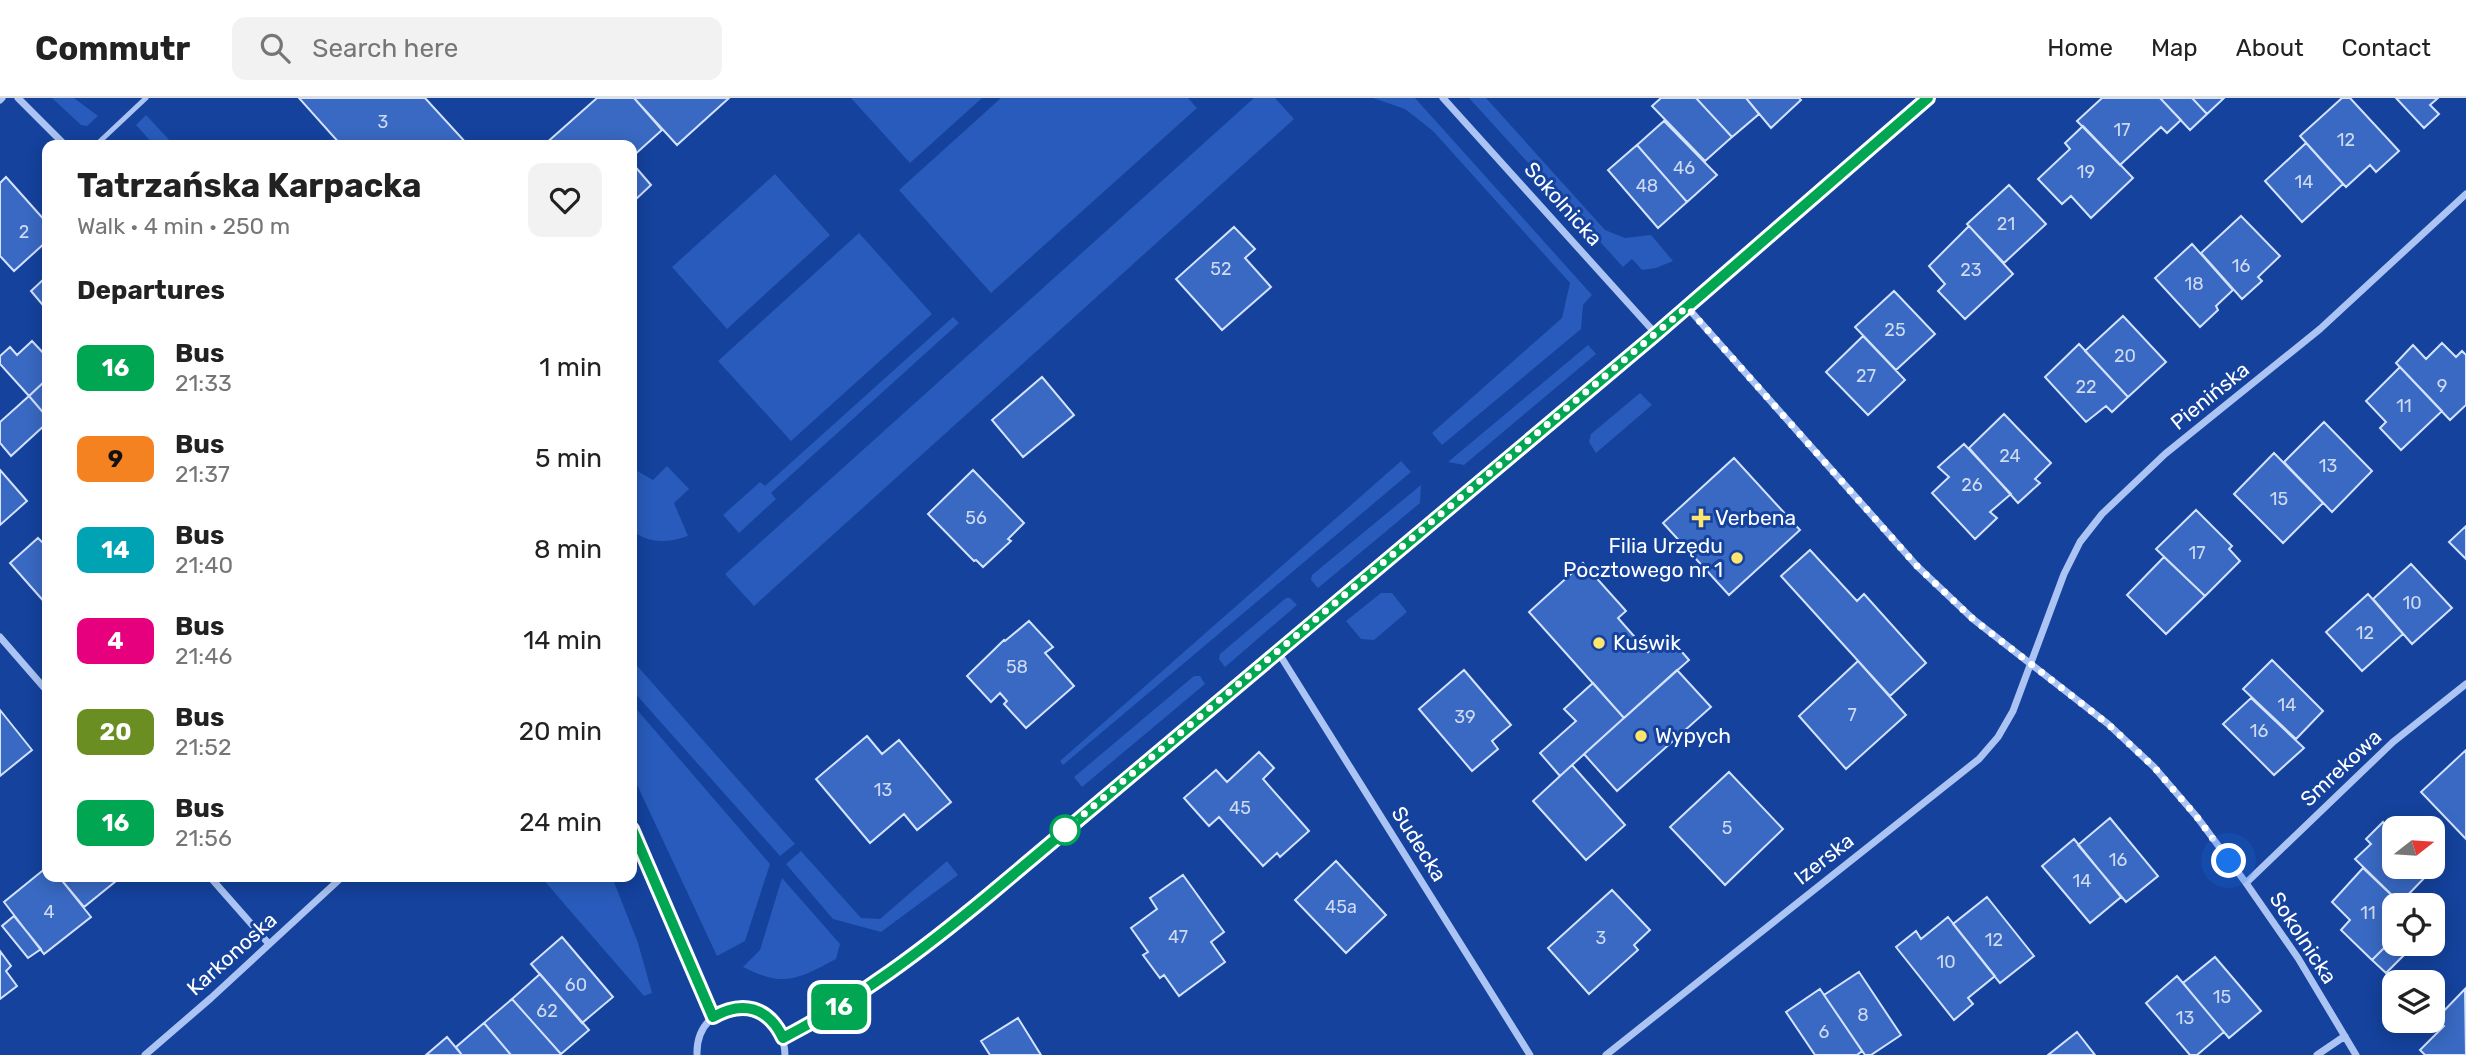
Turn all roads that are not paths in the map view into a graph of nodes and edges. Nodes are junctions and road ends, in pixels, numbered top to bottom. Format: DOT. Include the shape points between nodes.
graph roads {
  1 [pos="18,98"];
  2 [pos="146,98"];
  3 [pos="1443,98"];
  4 [pos="1928,98"];
  5 [pos="60,140"];
  6 [pos="101,140"];
  7 [pos="2466,194"];
  8 [pos="1687,307"];
  9 [pos="1656,334"];
  10 [pos="0,637"];
  11 [pos="1278,652"];
  12 [pos="2031,665"];
  13 [pos="2466,684"];
  14 [pos="42,685"];
  15 [pos="637,841"];
  16 [pos="214,882"];
  17 [pos="337,882"];
  18 [pos="2246,883"];
  19 [pos="269,944"];
  20 [pos="713,1017"];
  21 [pos="2346,1036"];
  22 [pos="783,1038"];
  23 [pos="145,1055"];
  24 [pos="696,1055"];
  25 [pos="785,1055"];
  26 [pos="1530,1055"];
  27 [pos="1606,1055"];
  28 [pos="2317,1055"];
  29 [pos="2356,1055"];
  1 -- 5 [label="street"];
  2 -- 6 [label="lane"];
  3 -- 9 [label="street, Sokolnicka"];
  4 -- 8 [label="street"];
  7 -- 12 [label="street, Pienińska" via="2320,329 2165,454 2102,514 2080,541 2064,574"];
  8 -- 9 [label="street"];
  8 -- 12 [label="street, Sokolnicka" via="1917,566"];
  9 -- 11 [label="street"];
  10 -- 14 [label="street"];
  11 -- 22 [label="street" via="935,939 854,998"];
  11 -- 26 [label="street, Sudecka"];
  12 -- 18 [label="street, Sokolnicka" via="2108,724 2154,767"];
  12 -- 27 [label="street, Izerska" via="2008,720 1979,759"];
  13 -- 18 [label="street, Smrekowa" via="2393,742"];
  15 -- 20 [label="street"];
  16 -- 19 [label="street"];
  17 -- 19 [label="street, Karkonoska"];
  18 -- 21 [label="street, Sokolnicka"];
  19 -- 23 [label="street, Karkonoska"];
  20 -- 22 [label="street" via="740,1007 754,1009 777,1026"];
  20 -- 24 [label="street" via="699,1037"];
  21 -- 28 [label="street"];
  21 -- 29 [label="street, Sokolnicka"];
  22 -- 25 [label="street"];
}
